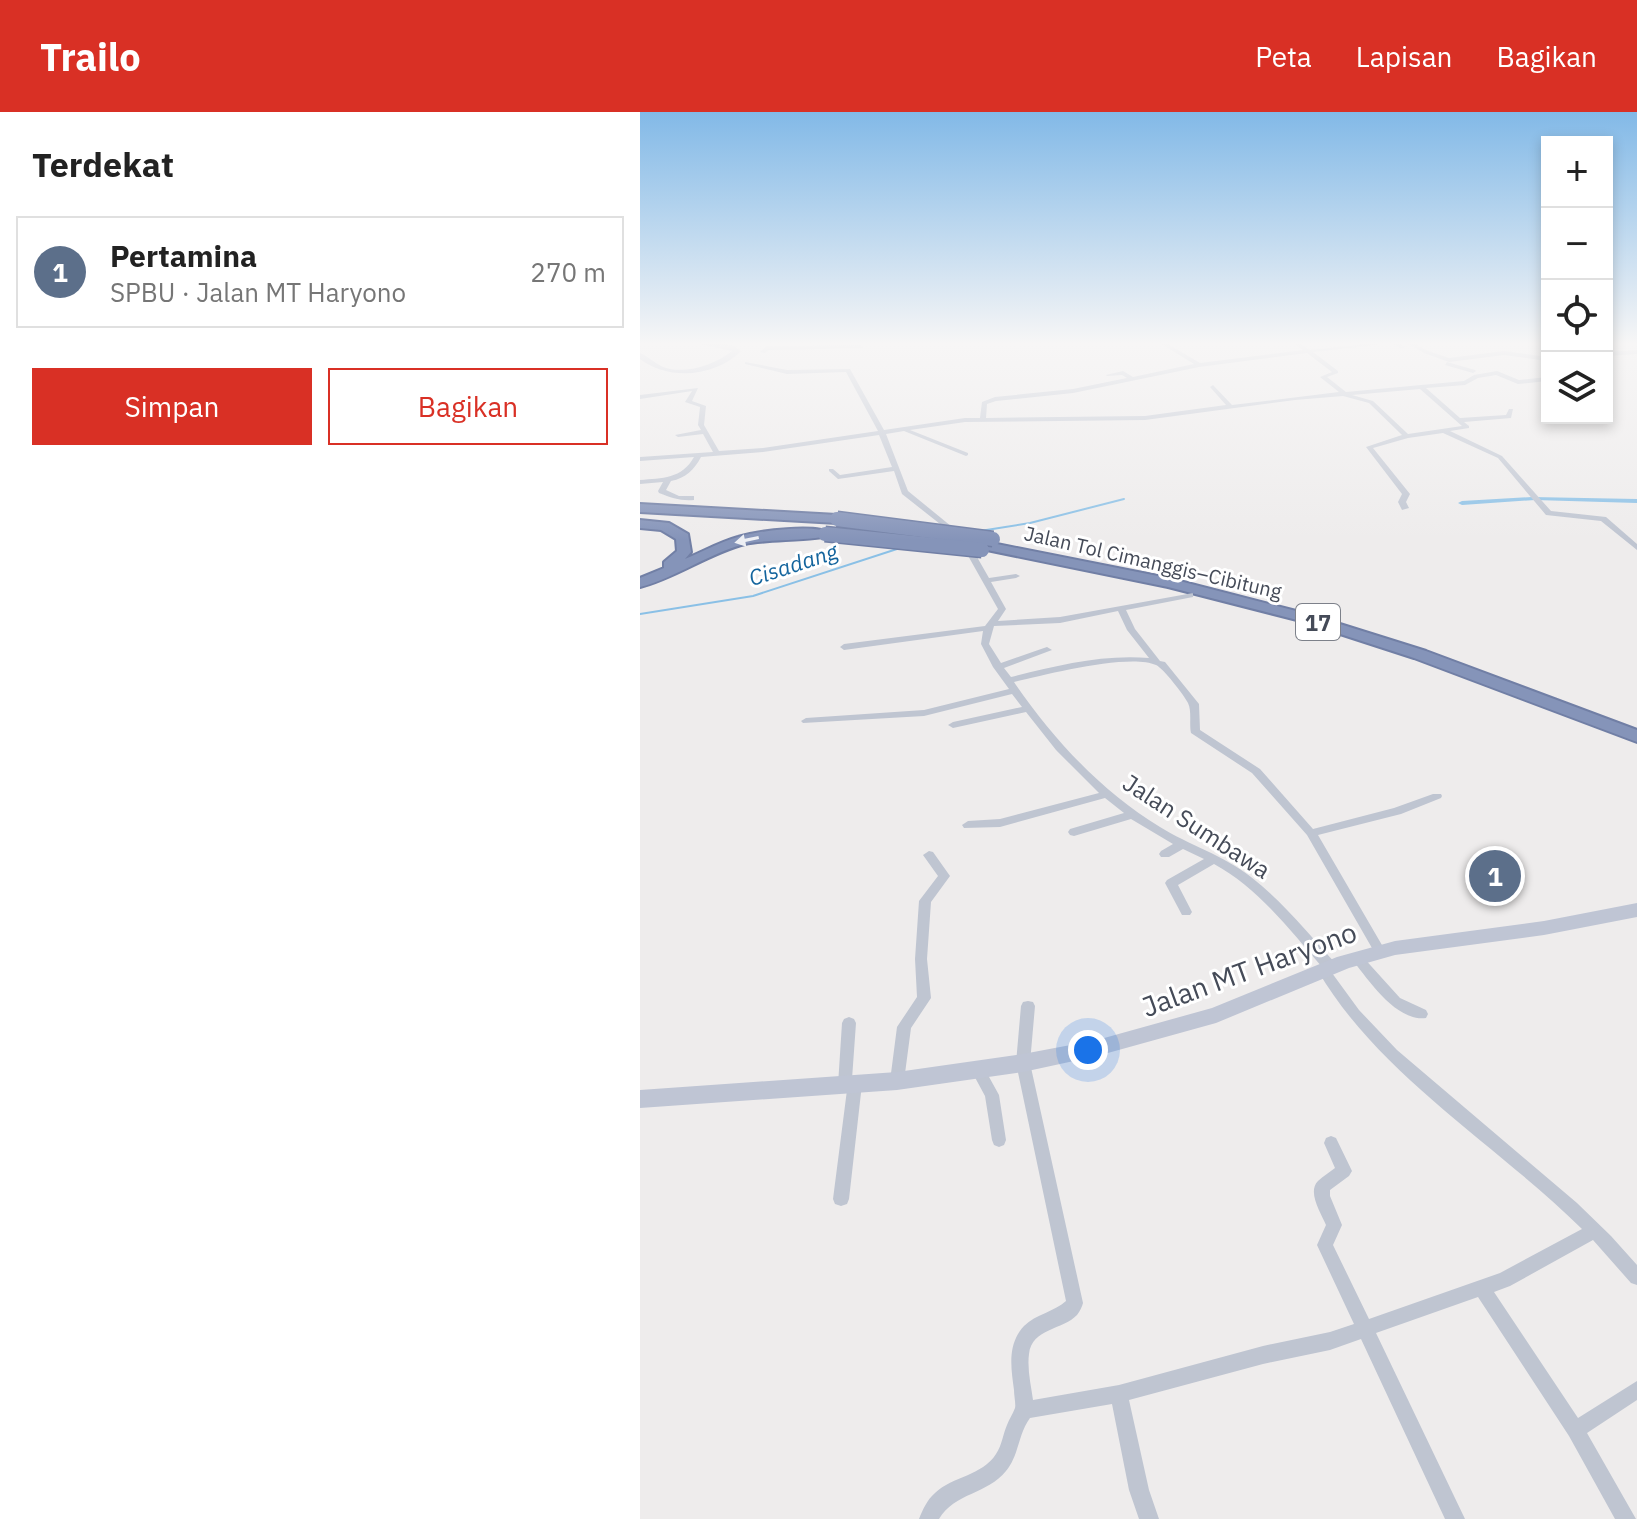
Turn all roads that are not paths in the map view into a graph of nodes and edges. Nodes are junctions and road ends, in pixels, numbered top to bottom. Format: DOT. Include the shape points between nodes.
graph roads {
  1 [pos="703,409"];
  2 [pos="869,409"];
  3 [pos="983,409"];
  4 [pos="1218,409"];
  5 [pos="1378,409"];
  6 [pos="1445,409"];
  7 [pos="1511,410"];
  8 [pos="983,418"];
  9 [pos="1458,420"];
  10 [pos="897,423"];
  11 [pos="905,430"];
  12 [pos="1445,431"];
  13 [pos="704,432"];
  14 [pos="882,433"];
  15 [pos="678,435"];
  16 [pos="1407,436"];
  17 [pos="717,453"];
  18 [pos="699,454"];
  19 [pos="966,454"];
  20 [pos="643,461"];
  21 [pos="896,469"];
  22 [pos="831,470"];
  23 [pos="668,479"];
  24 [pos="640,482"];
  25 [pos="691,498"];
  26 [pos="640,508"];
  27 [pos="1405,508"];
  28 [pos="640,516"];
  29 [pos="640,524"];
  30 [pos="831,527"];
  31 [pos="987,545"];
  32 [pos="1637,548"];
  33 [pos="1016,576"];
  34 [pos="640,581"];
  35 [pos="985,581"];
  36 [pos="1190,595"];
  37 [pos="1121,608"];
  38 [pos="990,626"];
  39 [pos="844,647"];
  40 [pos="1047,650"];
  41 [pos="1156,661"];
  42 [pos="998,667"];
  43 [pos="1011,686"];
  44 [pos="1027,709"];
  45 [pos="806,721"];
  46 [pos="1637,722"];
  47 [pos="953,725"];
  48 [pos="1637,736"];
  49 [pos="1107,794"];
  50 [pos="1437,796"];
  51 [pos="1134,814"];
  52 [pos="968,825"];
  53 [pos="1074,832"];
  54 [pos="1311,833"];
  55 [pos="1183,844"];
  56 [pos="1165,854"];
  57 [pos="929,855"];
  58 [pos="1214,859"];
  59 [pos="1637,910"];
  60 [pos="1186,912"];
  61 [pos="1380,952"];
  62 [pos="1358,959"];
  63 [pos="1327,969"];
  64 [pos="1028,1006"];
  65 [pos="1421,1014"];
  66 [pos="849,1023"];
  67 [pos="1023,1063"];
  68 [pos="978,1070"];
  69 [pos="897,1081"];
  70 [pos="850,1084"];
  71 [pos="640,1099"];
  72 [pos="999,1140"];
  73 [pos="1331,1143"];
  74 [pos="841,1199"];
  75 [pos="1594,1231"];
  76 [pos="1637,1277"];
  77 [pos="1481,1287"];
  78 [pos="1364,1329"];
  79 [pos="1637,1390"];
  80 [pos="1119,1394"];
  81 [pos="1025,1410"];
  82 [pos="1575,1430"];
  83 [pos="929,1519"];
  84 [pos="1149,1519"];
  85 [pos="1455,1519"];
  86 [pos="1626,1519"];
  1 -- 13 [label="street"];
  2 -- 14 [label="street, Jalan Sumbawa"];
  3 -- 8 [label="street"];
  4 -- 8 [label="street" via="1134,419"];
  5 -- 16 [label="street"];
  6 -- 9 [label="street"];
  7 -- 9 [label="street" via="1509,417"];
  8 -- 11 [label="street"];
  9 -- 12 [label="street" via="1467,427"];
  10 -- 11 [label="street"];
  11 -- 14 [label="street"];
  11 -- 19 [label="street"];
  12 -- 16 [label="street"];
  12 -- 32 [label="street" via="1500,457 1549,513 1603,519"];
  13 -- 15 [label="street"];
  13 -- 17 [label="street"];
  14 -- 17 [label="street"];
  14 -- 21 [label="street, Jalan Sumbawa"];
  16 -- 27 [label="street" via="1369,448 1405,492"];
  17 -- 18 [label="street"];
  18 -- 20 [label="street"];
  18 -- 23 [label="street" via="689,472"];
  21 -- 22 [label="street" via="842,477"];
  21 -- 35 [label="street, Jalan Sumbawa" via="912,500 969,547"];
  23 -- 24 [label="street"];
  23 -- 25 [label="street" via="662,491"];
  26 -- 30 [label="highway"];
  28 -- 30 [label="highway"];
  29 -- 34 [label="highway" via="674,530 686,544 675,562"];
  30 -- 31 [label="highway, bridge"];
  30 -- 34 [label="highway, one-way" via="742,540"];
  31 -- 46 [label="highway, Jalan Tol Cimanggis–Cibitung / 17" via="1176,574 1350,619"];
  31 -- 48 [label="highway, Jalan Tol Cimanggis–Cibitung / 17" via="1231,597 1347,630"];
  33 -- 35 [label="street"];
  35 -- 38 [label="street, Jalan Sumbawa" via="1002,609"];
  36 -- 37 [label="street"];
  37 -- 38 [label="street"];
  37 -- 41 [label="street"];
  38 -- 39 [label="street"];
  38 -- 42 [label="street, Jalan Sumbawa" via="985,641"];
  40 -- 42 [label="street"];
  41 -- 43 [label="street" via="1061,668"];
  41 -- 54 [label="street" via="1195,707 1195,731 1258,773"];
  42 -- 43 [label="street, Jalan Sumbawa"];
  43 -- 44 [label="street, Jalan Sumbawa"];
  43 -- 45 [label="street" via="924,713"];
  44 -- 47 [label="street"];
  44 -- 49 [label="street, Jalan Sumbawa"];
  49 -- 51 [label="street, Jalan Sumbawa"];
  49 -- 52 [label="street" via="1000,823"];
  50 -- 54 [label="street"];
  51 -- 53 [label="street"];
  51 -- 55 [label="street, Jalan Sumbawa"];
  54 -- 61 [label="street"];
  55 -- 56 [label="street"];
  55 -- 58 [label="street, Jalan Sumbawa"];
  57 -- 69 [label="street" via="944,876 925,901 924,998 904,1027"];
  58 -- 60 [label="street" via="1171,883"];
  58 -- 63 [label="street, Jalan Sumbawa" via="1262,894"];
  59 -- 61 [label="main road, Jalan MT Haryono"];
  61 -- 62 [label="main road, Jalan MT Haryono"];
  62 -- 63 [label="main road, Jalan MT Haryono"];
  62 -- 65 [label="street" via="1395,1002"];
  63 -- 67 [label="main road, Jalan MT Haryono" via="1216,1015 1112,1045"];
  63 -- 75 [label="street, Jalan Sumbawa" via="1345,1004 1387,1047"];
  64 -- 67 [label="street"];
  66 -- 70 [label="street"];
  67 -- 68 [label="main road, Jalan MT Haryono"];
  67 -- 81 [label="street" via="1075,1303 1024,1336 1020,1350"];
  68 -- 69 [label="main road, Jalan MT Haryono"];
  68 -- 72 [label="street" via="992,1095"];
  69 -- 70 [label="main road, Jalan MT Haryono"];
  70 -- 71 [label="main road, Jalan MT Haryono"];
  70 -- 74 [label="street"];
  73 -- 78 [label="street" via="1344,1171 1321,1192 1334,1225 1325,1245"];
  75 -- 76 [label="street, Jalan Sumbawa"];
  75 -- 77 [label="street" via="1533,1267"];
  77 -- 78 [label="street"];
  77 -- 82 [label="street"];
  78 -- 80 [label="street"];
  78 -- 85 [label="street"];
  79 -- 82 [label="street"];
  80 -- 81 [label="street"];
  80 -- 84 [label="street"];
  81 -- 83 [label="street" via="1016,1422 1008,1457 994,1471 939,1499"];
  82 -- 86 [label="street"];
}
